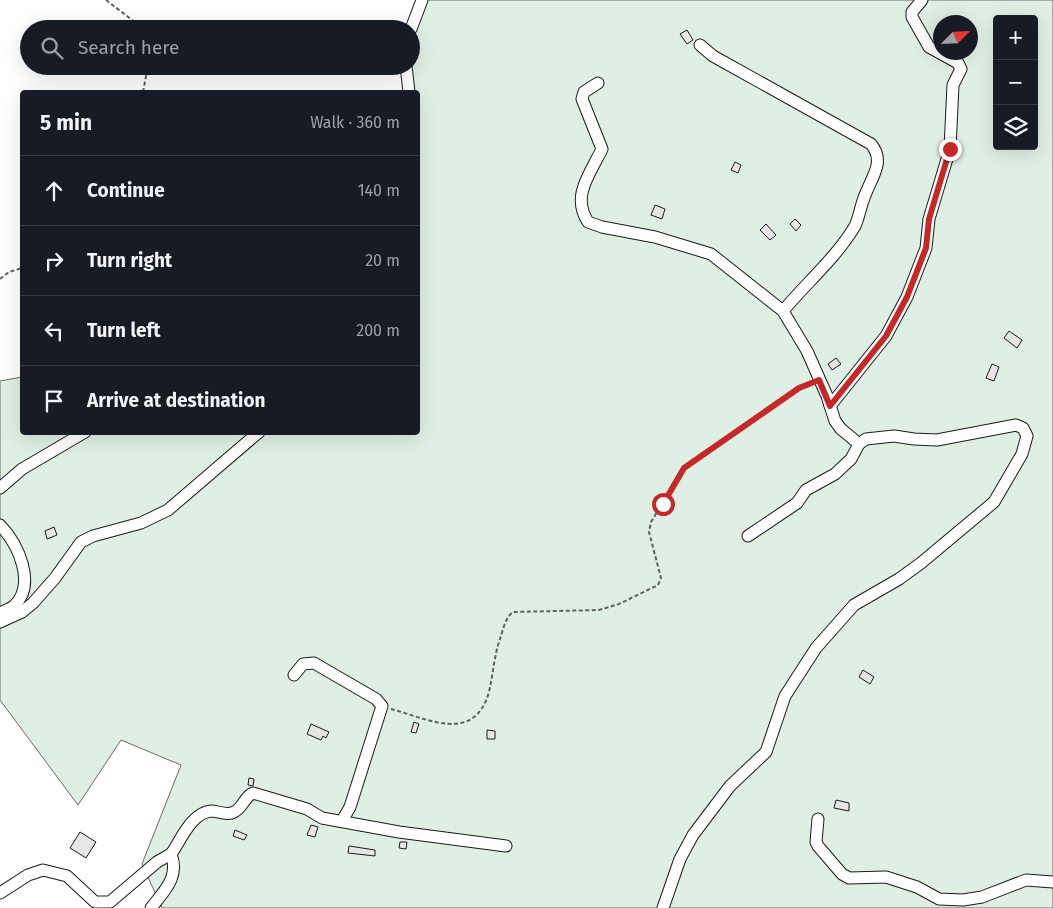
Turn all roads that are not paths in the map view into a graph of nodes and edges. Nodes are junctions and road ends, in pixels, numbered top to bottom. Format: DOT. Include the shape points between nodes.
graph roads {
  1 [pos="422,0"];
  2 [pos="922,0"];
  3 [pos="414,20"];
  4 [pos="700,45"];
  5 [pos="407,75"];
  6 [pos="598,83"];
  7 [pos="409,90"];
  8 [pos="783,312"];
  9 [pos="830,406"];
  10 [pos="80,435"];
  11 [pos="256,435"];
  12 [pos="859,444"];
  13 [pos="0,488"];
  14 [pos="0,525"];
  15 [pos="748,536"];
  16 [pos="0,613"];
  17 [pos="0,622"];
  18 [pos="294,674"];
  19 [pos="818,819"];
  20 [pos="342,821"];
  21 [pos="506,846"];
  22 [pos="172,854"];
  23 [pos="1053,882"];
  24 [pos="0,893"];
  25 [pos="150,908"];
  26 [pos="662,908"];
  1 -- 3 [label="street"];
  2 -- 9 [label="street" via="912,12 912,17 929,47 958,63 961,69 953,85 950,149 929,219 926,248 907,297 886,336"];
  4 -- 8 [label="street" via="713,56 871,144 878,155 876,172 854,226 819,273"];
  5 -- 7 [label="street"];
  6 -- 8 [label="street" via="584,92 582,99 602,149 580,194 580,206 588,222 711,254"];
  8 -- 9 [label="street" via="799,334"];
  9 -- 12 [label="street" via="841,429"];
  10 -- 13 [label="street" via="22,469"];
  11 -- 17 [label="street" via="168,510 141,523 81,542 33,603"];
  12 -- 15 [label="street" via="851,459 834,474 806,490 797,503"];
  12 -- 26 [label="street" via="866,439 894,436 937,440 1016,425 1023,428 1027,436 1022,454 994,502 921,563 854,605 816,648 785,696 766,752 730,786 693,835 680,858"];
  14 -- 16 [label="street" via="20,559 25,582 13,606"];
  18 -- 20 [label="street" via="302,664 314,663 376,699 382,706 350,807"];
  19 -- 23 [label="street" via="818,846 849,878 886,877 910,884 939,899 963,900 982,897 1026,880"];
  20 -- 21 [label="street"];
  20 -- 22 [label="street" via="322,818 306,809 253,793 246,796 232,813 211,811 198,816"];
  22 -- 24 [label="street" via="157,862 110,902 95,902 67,876 43,870 28,875"];
  22 -- 25 [label="street" via="175,868 172,879"];
}
